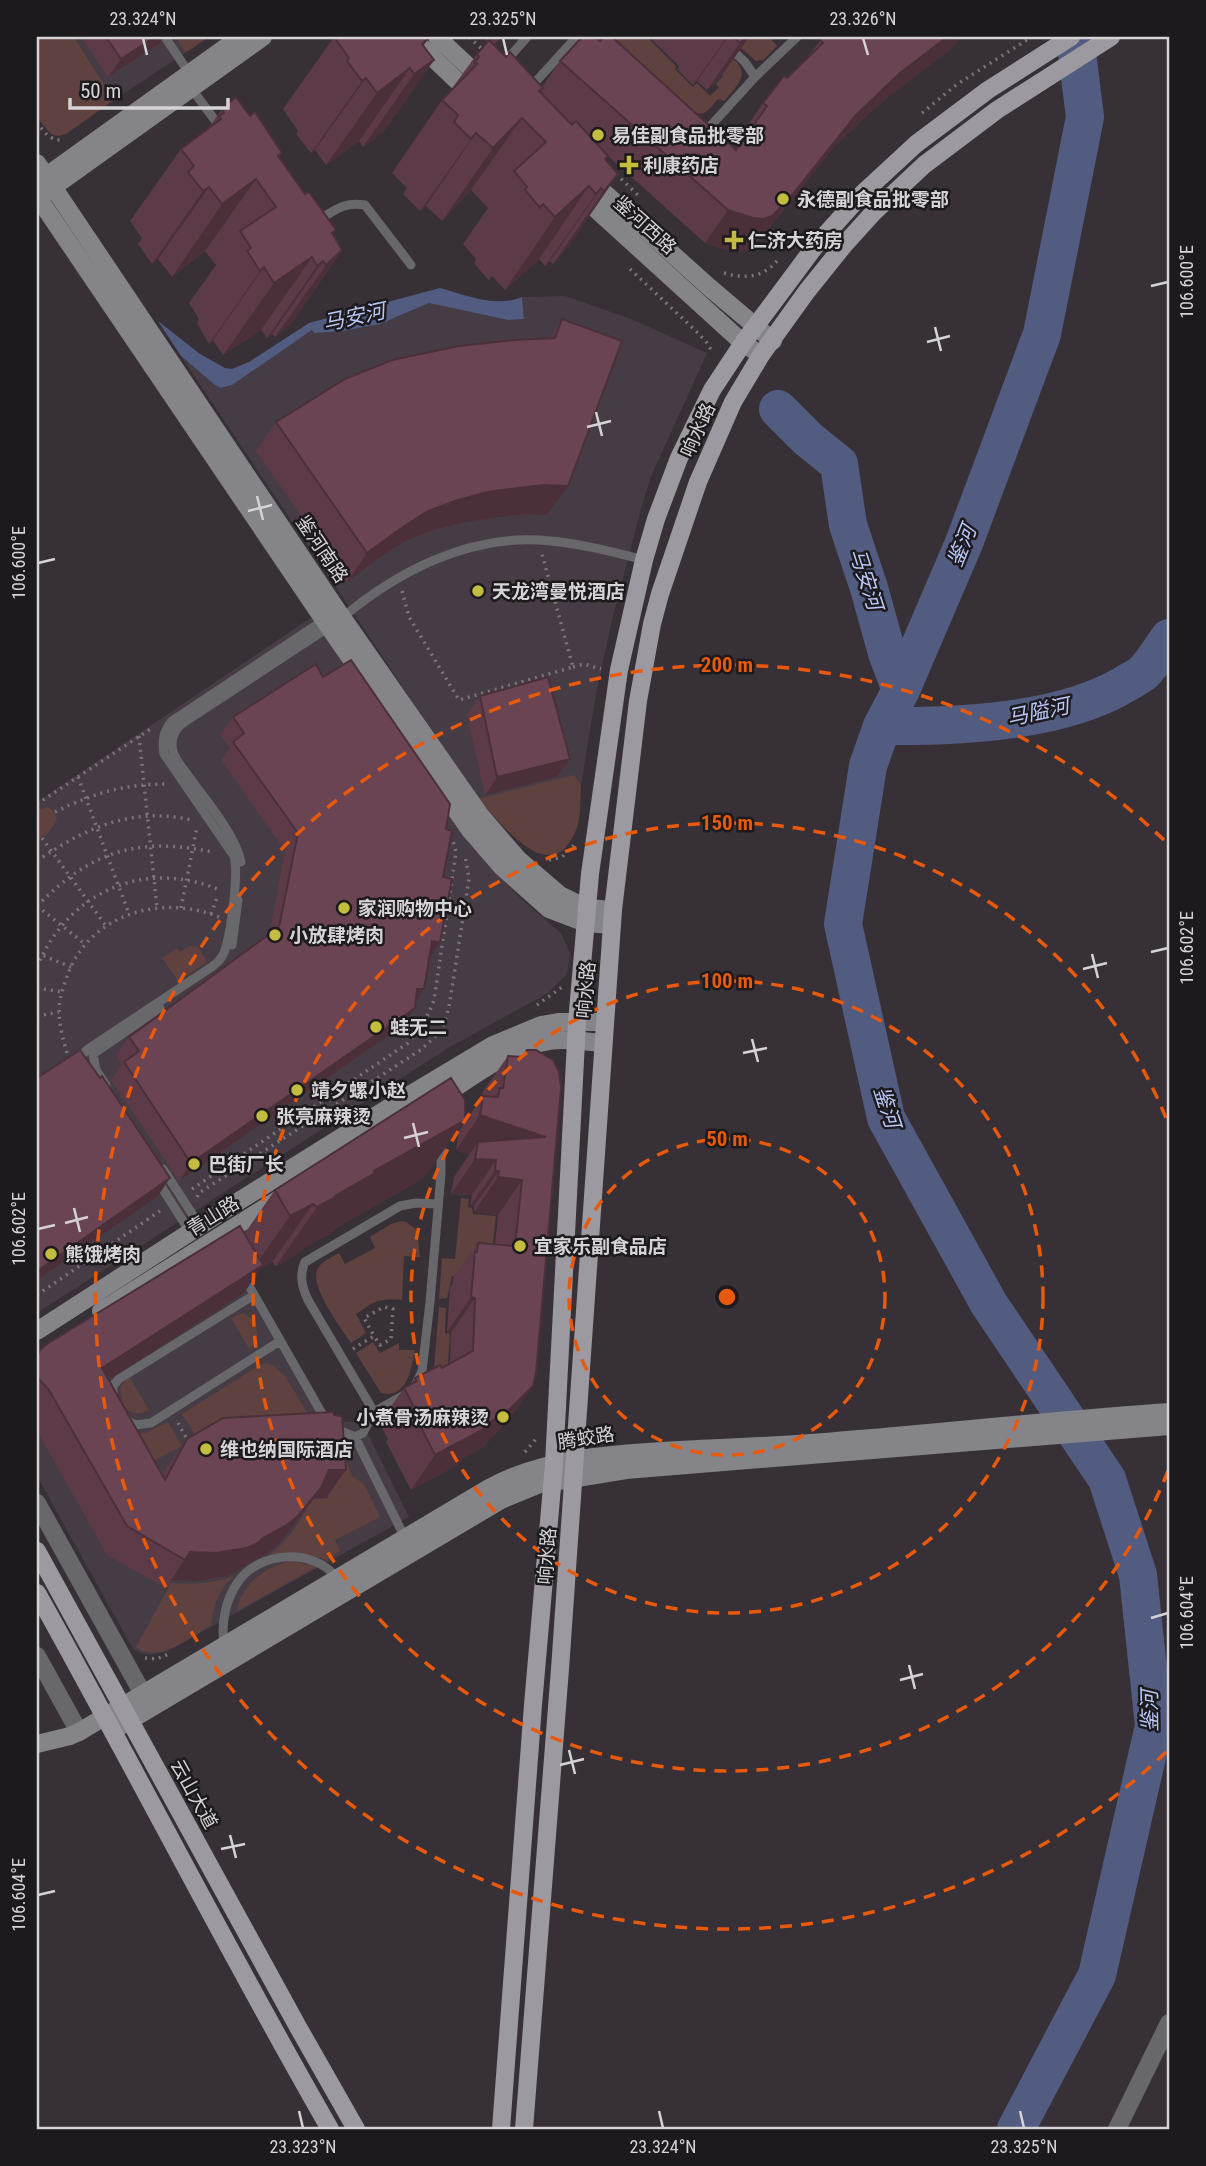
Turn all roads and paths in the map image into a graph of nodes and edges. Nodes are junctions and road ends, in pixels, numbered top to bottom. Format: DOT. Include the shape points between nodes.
graph roads {
  1 [pos="165,37"];
  2 [pos="240,37"];
  3 [pos="263,37"];
  4 [pos="411,37"];
  5 [pos="437,37"];
  6 [pos="469,37"];
  7 [pos="527,37"];
  8 [pos="579,37"];
  9 [pos="718,37"];
  10 [pos="797,37"];
  11 [pos="1032,37"];
  12 [pos="1071,37"];
  13 [pos="1111,37"];
  14 [pos="597,45"];
  15 [pos="755,77"];
  16 [pos="190,80"];
  17 [pos="491,84"];
  18 [pos="525,93"];
  19 [pos="913,121"];
  20 [pos="691,134"];
  21 [pos="227,136"];
  22 [pos="581,171"];
  23 [pos="614,173"];
  24 [pos="562,178"];
  25 [pos="40,186"];
  26 [pos="644,200"];
  27 [pos="305,225"];
  28 [pos="780,259"];
  29 [pos="411,265"];
  30 [pos="628,267"];
  31 [pos="717,271"];
  32 [pos="756,327"];
  33 [pos="773,341"];
  34 [pos="743,343"];
  35 [pos="761,355"];
  36 [pos="712,356"];
  37 [pos="539,540"];
  38 [pos="644,560"];
  39 [pos="399,579"];
  40 [pos="332,621"];
  41 [pos="573,667"];
  42 [pos="606,671"];
  43 [pos="158,724"];
  44 [pos="139,737"];
  45 [pos="78,777"];
  46 [pos="145,785"];
  47 [pos="173,785"];
  48 [pos="85,798"];
  49 [pos="37,804"];
  50 [pos="55,812"];
  51 [pos="148,816"];
  52 [pos="96,827"];
  53 [pos="42,838"];
  54 [pos="452,838"];
  55 [pos="575,845"];
  56 [pos="151,847"];
  57 [pos="193,848"];
  58 [pos="52,851"];
  59 [pos="464,851"];
  60 [pos="215,853"];
  61 [pos="107,856"];
  62 [pos="37,861"];
  63 [pos="545,861"];
  64 [pos="69,876"];
  65 [pos="154,878"];
  66 [pos="187,879"];
  67 [pos="118,885"];
  68 [pos="228,894"];
  69 [pos="89,902"];
  70 [pos="37,905"];
  71 [pos="157,908"];
  72 [pos="181,908"];
  73 [pos="130,914"];
  74 [pos="587,915"];
  75 [pos="613,918"];
  76 [pos="224,919"];
  77 [pos="62,925"];
  78 [pos="106,926"];
  79 [pos="85,944"];
  80 [pos="39,954"];
  81 [pos="37,967"];
  82 [pos="71,967"];
  83 [pos="567,981"];
  84 [pos="37,988"];
  85 [pos="62,992"];
  86 [pos="528,1010"];
  87 [pos="59,1012"];
  88 [pos="37,1016"];
  89 [pos="577,1022"];
  90 [pos="604,1022"];
  91 [pos="577,1041"];
  92 [pos="603,1043"];
  93 [pos="69,1059"];
  94 [pos="37,1069"];
  95 [pos="84,1073"];
  96 [pos="38,1079"];
  97 [pos="112,1093"];
  98 [pos="429,1104"];
  99 [pos="440,1127"];
  100 [pos="158,1162"];
  101 [pos="149,1170"];
  102 [pos="296,1188"];
  103 [pos="181,1196"];
  104 [pos="172,1202"];
  105 [pos="438,1204"];
  106 [pos="197,1222"];
  107 [pos="240,1272"];
  108 [pos="37,1295"];
  109 [pos="254,1295"];
  110 [pos="83,1323"];
  111 [pos="37,1331"];
  112 [pos="374,1336"];
  113 [pos="280,1341"];
  114 [pos="342,1356"];
  115 [pos="113,1403"];
  116 [pos="170,1410"];
  117 [pos="374,1412"];
  118 [pos="119,1415"];
  119 [pos="1163,1419"];
  120 [pos="541,1430"];
  121 [pos="355,1437"];
  122 [pos="190,1443"];
  123 [pos="520,1457"];
  124 [pos="574,1469"];
  125 [pos="553,1473"];
  126 [pos="37,1503"];
  127 [pos="405,1538"];
  128 [pos="37,1551"];
  129 [pos="338,1579"];
  130 [pos="37,1592"];
  131 [pos="224,1645"];
  132 [pos="177,1650"];
  133 [pos="37,1656"];
  134 [pos="141,1658"];
  135 [pos="143,1694"];
  136 [pos="126,1713"];
  137 [pos="109,1723"];
  138 [pos="79,1732"];
  139 [pos="37,1744"];
  140 [pos="1169,2023"];
  141 [pos="330,2129"];
  142 [pos="356,2129"];
  143 [pos="501,2129"];
  144 [pos="524,2129"];
  145 [pos="1117,2129"];
  1 -- 16 [label="lane"];
  2 -- 16 [label="main road"];
  3 -- 16 [label="main road"];
  4 -- 17 [label="main road"];
  5 -- 17 [label="main road"];
  6 -- 17 [label="path"];
  7 -- 17 [label="lane"];
  8 -- 14 [label="lane"];
  8 -- 18 [label="lane"];
  9 -- 15 [label="lane"];
  10 -- 15 [label="lane"];
  11 -- 19 [label="path" via="956,85"];
  12 -- 32 [label="main road, 响水路" via="988,90 916,144 816,245"];
  13 -- 33 [label="main road, 响水路" via="997,110 924,165 873,213 807,291"];
  15 -- 20 [label="lane" via="706,131"];
  16 -- 21 [label="lane"];
  16 -- 25 [label="main road"];
  22 -- 32 [label="main road, 鉴河西路"];
  23 -- 26 [label="path"];
  24 -- 34 [label="main road, 鉴河西路"];
  25 -- 40 [label="main road, 鉴河南路"];
  27 -- 29 [label="lane" via="352,203 365,205"];
  28 -- 31 [label="path" via="751,277"];
  30 -- 36 [label="path" via="707,343"];
  32 -- 33 [label="main road, 鉴河西路"];
  32 -- 34 [label="main road, 响水路"];
  33 -- 35 [label="main road, 响水路"];
  34 -- 35 [label="main road, 鉴河西路"];
  34 -- 38 [label="main road, 响水路" via="712,390 679,458"];
  35 -- 75 [label="main road, 响水路" via="712,447 673,551 652,624 633,738"];
  37 -- 38 [label="lane"];
  37 -- 39 [label="lane" via="496,543 442,555"];
  37 -- 41 [label="path"];
  38 -- 74 [label="main road, 响水路" via="619,670"];
  39 -- 40 [label="lane"];
  39 -- 41 [label="path" via="409,617 459,700"];
  40 -- 74 [label="main road, 鉴河南路" via="518,859"];
  40 -- 95 [label="lane" via="165,729 164,754 234,856 237,874 226,947 213,966 88,1049 82,1055"];
  40 -- 97 [label="lane" via="177,728 174,755 239,851 242,872 237,922 223,965 93,1054 96,1070"];
  41 -- 42 [label="path" via="584,664"];
  43 -- 44 [label="path"];
  44 -- 45 [label="path"];
  44 -- 46 [label="path"];
  45 -- 48 [label="path"];
  45 -- 49 [label="path"];
  46 -- 47 [label="path"];
  46 -- 48 [label="path"];
  46 -- 51 [label="path"];
  48 -- 50 [label="path"];
  48 -- 52 [label="path"];
  51 -- 52 [label="path"];
  51 -- 56 [label="path"];
  51 -- 57 [label="path" via="198,822"];
  52 -- 58 [label="path"];
  52 -- 61 [label="path"];
  53 -- 58 [label="path"];
  54 -- 103 [label="path" via="456,852 428,1017 408,1043"];
  55 -- 63 [label="path" via="562,857"];
  56 -- 57 [label="path"];
  56 -- 61 [label="path"];
  56 -- 65 [label="path"];
  57 -- 60 [label="path"];
  57 -- 66 [label="path"];
  58 -- 62 [label="path"];
  58 -- 64 [label="path"];
  59 -- 106 [label="path" via="465,905 449,1007 439,1031 419,1051 199,1193"];
  61 -- 64 [label="path"];
  61 -- 67 [label="path"];
  64 -- 69 [label="path"];
  64 -- 70 [label="path"];
  65 -- 66 [label="path"];
  65 -- 67 [label="path"];
  65 -- 71 [label="path"];
  66 -- 68 [label="path"];
  66 -- 72 [label="path"];
  67 -- 69 [label="path"];
  67 -- 73 [label="path"];
  69 -- 77 [label="path"];
  69 -- 78 [label="path"];
  70 -- 77 [label="path"];
  71 -- 72 [label="path"];
  71 -- 73 [label="path"];
  72 -- 76 [label="path"];
  73 -- 78 [label="path"];
  74 -- 75 [label="main road, 鉴河南路"];
  74 -- 89 [label="main road, 响水路"];
  75 -- 90 [label="main road, 响水路"];
  77 -- 79 [label="path"];
  77 -- 80 [label="path"];
  78 -- 79 [label="path"];
  79 -- 82 [label="path"];
  80 -- 81 [label="path"];
  80 -- 82 [label="path"];
  82 -- 85 [label="path"];
  83 -- 86 [label="path"];
  84 -- 85 [label="path"];
  85 -- 87 [label="path"];
  87 -- 88 [label="path"];
  87 -- 93 [label="path"];
  89 -- 90 [label="main road, 青山路"];
  89 -- 91 [label="main road, 响水路"];
  89 -- 106 [label="main road, 青山路" via="541,1025 481,1052"];
  90 -- 92 [label="main road, 响水路"];
  91 -- 92 [label="main road"];
  91 -- 98 [label="main road" via="528,1046"];
  91 -- 125 [label="main road, 响水路"];
  92 -- 124 [label="main road, 响水路"];
  94 -- 96 [label="path"];
  99 -- 105 [label="lane"];
  100 -- 103 [label="lane"];
  101 -- 104 [label="lane"];
  102 -- 110 [label="main road, 青山路" via="223,1242"];
  103 -- 106 [label="lane"];
  104 -- 106 [label="lane"];
  104 -- 108 [label="path"];
  105 -- 114 [label="lane" via="400,1206 305,1262 301,1276 304,1292"];
  105 -- 117 [label="lane" via="422,1371 410,1391"];
  106 -- 111 [label="main road, 青山路"];
  107 -- 109 [label="lane"];
  109 -- 113 [label="lane"];
  109 -- 115 [label="lane" via="119,1379 113,1386"];
  112 -- 112 [label="path" via="364,1318 384,1307 393,1309 391,1339 380,1345"];
  112 -- 114 [label="path"];
  113 -- 116 [label="lane"];
  113 -- 121 [label="lane" via="329,1426"];
  114 -- 117 [label="lane"];
  116 -- 118 [label="lane" via="143,1425"];
  116 -- 122 [label="path"];
  117 -- 121 [label="lane" via="363,1433"];
  119 -- 124 [label="main road, 腾蛟路" via="626,1470"];
  120 -- 123 [label="path"];
  121 -- 127 [label="lane"];
  124 -- 125 [label="main road, 腾蛟路"];
  124 -- 144 [label="main road, 响水路"];
  125 -- 127 [label="main road, 腾蛟路" via="508,1478"];
  125 -- 136 [label="main road, 腾蛟路"];
  125 -- 143 [label="main road, 响水路"];
  126 -- 135 [label="street"];
  127 -- 129 [label="main road, 腾蛟路"];
  128 -- 136 [label="main road, 云山大道"];
  129 -- 131 [label="main road, 腾蛟路"];
  129 -- 131 [label="lane" via="327,1566 303,1557 285,1557 254,1567 238,1582 229,1600"];
  130 -- 137 [label="main road"];
  131 -- 135 [label="main road, 腾蛟路"];
  132 -- 134 [label="path" via="157,1659"];
  133 -- 138 [label="street"];
  135 -- 136 [label="main road, 腾蛟路"];
  136 -- 137 [label="main road, 腾蛟路"];
  136 -- 142 [label="main road, 云山大道"];
  137 -- 138 [label="main road, 腾蛟路"];
  137 -- 141 [label="main road"];
  138 -- 139 [label="main road, 腾蛟路"];
  140 -- 145 [label="street"];
}
